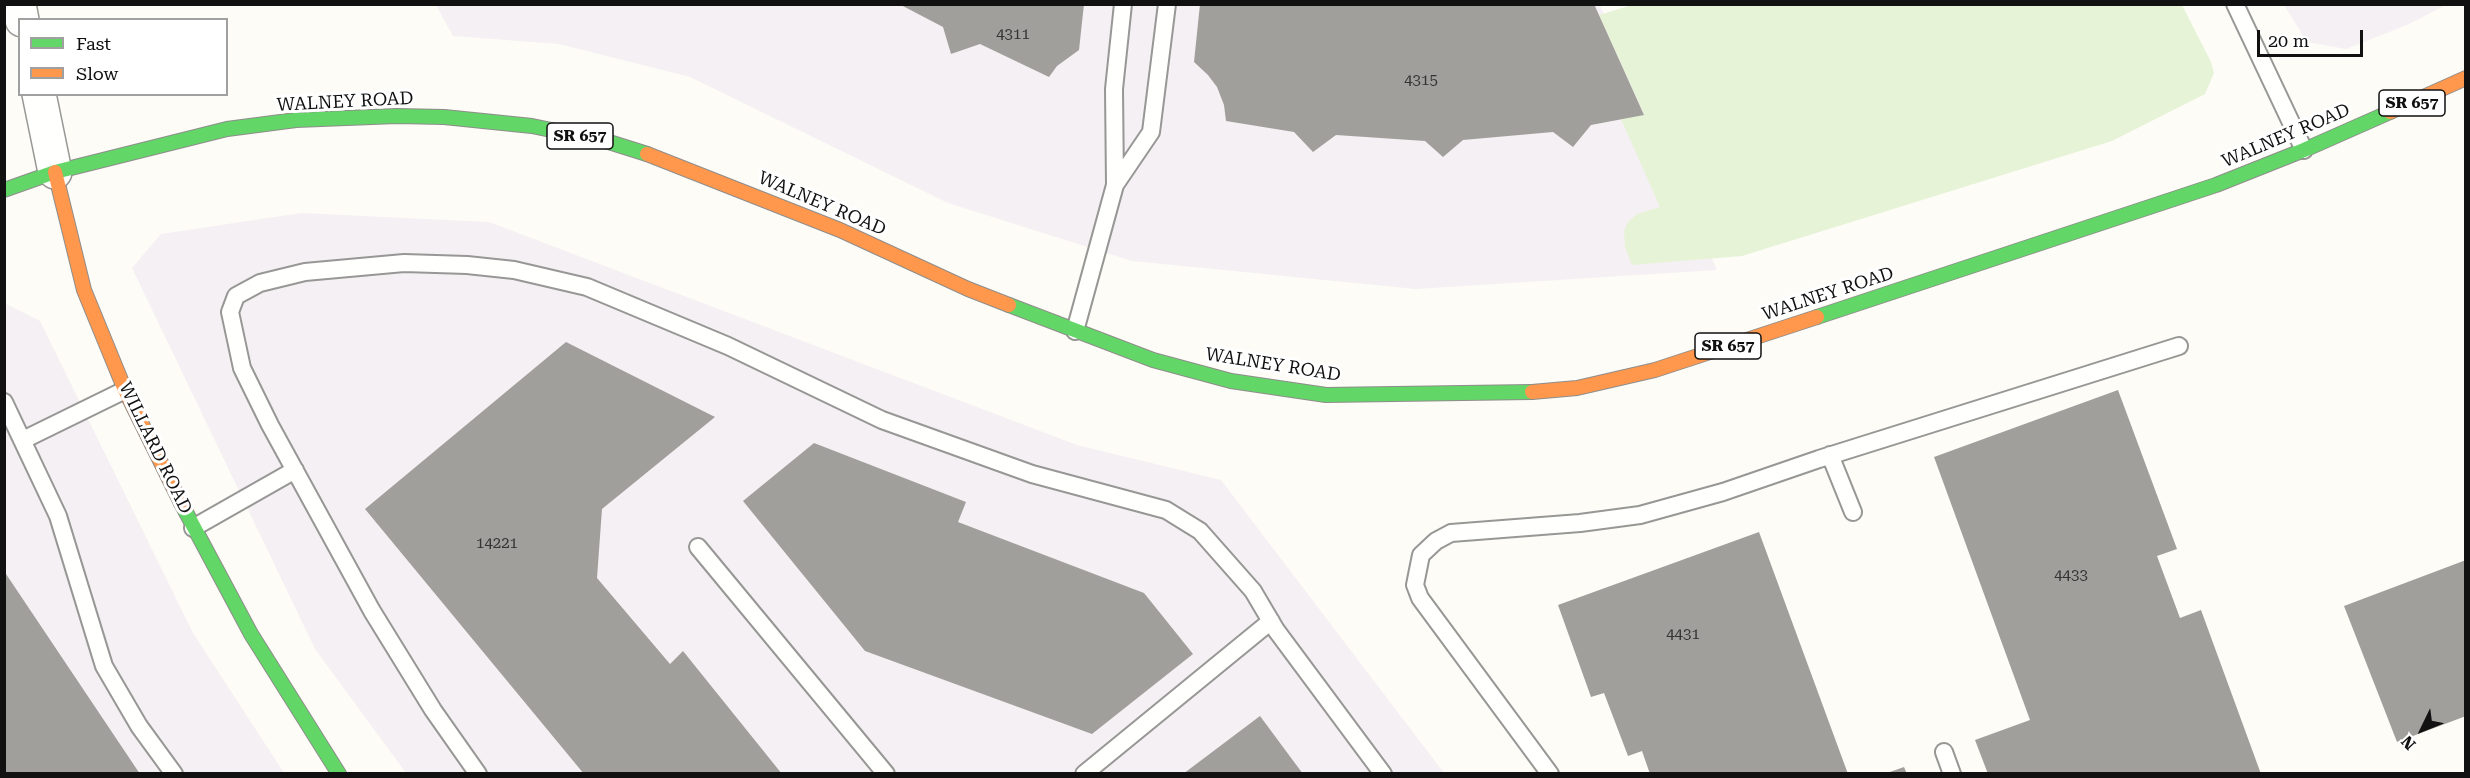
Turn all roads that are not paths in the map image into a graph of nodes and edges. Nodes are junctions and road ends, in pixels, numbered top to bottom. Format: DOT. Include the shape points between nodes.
graph roads {
  1 [pos="1123,4"];
  2 [pos="1167,4"];
  3 [pos="2235,4"];
  4 [pos="2466,78"];
  5 [pos="39,96"];
  6 [pos="2304,150"];
  7 [pos="55,172"];
  8 [pos="1115,185"];
  9 [pos="4,190"];
  10 [pos="1075,331"];
  11 [pos="2179,346"];
  12 [pos="125,390"];
  13 [pos="4,402"];
  14 [pos="23,440"];
  15 [pos="1830,455"];
  16 [pos="295,470"];
  17 [pos="1853,512"];
  18 [pos="193,528"];
  19 [pos="698,547"];
  20 [pos="1271,621"];
  21 [pos="1944,752"];
  22 [pos="174,774"];
  23 [pos="339,774"];
  24 [pos="478,774"];
  25 [pos="886,774"];
  26 [pos="1084,774"];
  27 [pos="1383,774"];
  28 [pos="1550,774"];
  29 [pos="1952,774"];
  1 -- 8 [label="lane" via="1114,89"];
  2 -- 8 [label="lane" via="1151,132"];
  3 -- 6 [label="lane"];
  4 -- 6 [label="main road, WALNEY ROAD / SR 657"];
  5 -- 7 [label="street, WILLARD ROAD"];
  6 -- 10 [label="main road, WALNEY ROAD / SR 657" via="2216,185 1750,339 1655,370 1577,388 1497,394 1326,395 1231,381 1153,360"];
  7 -- 9 [label="main road, WALNEY ROAD / SR 657"];
  7 -- 10 [label="main road, WALNEY ROAD / SR 657" via="226,129 296,120 444,117 532,126 609,142 669,162"];
  7 -- 12 [label="main road, WILLARD ROAD" via="84,290"];
  8 -- 10 [label="lane"];
  11 -- 15 [label="lane"];
  12 -- 14 [label="lane"];
  12 -- 18 [label="main road, WILLARD ROAD"];
  13 -- 14 [label="lane"];
  14 -- 22 [label="lane" via="58,516 105,666 139,726"];
  15 -- 17 [label="lane"];
  15 -- 28 [label="lane" via="1723,492 1640,515 1451,533 1421,555 1415,585 1420,598"];
  16 -- 18 [label="lane"];
  16 -- 20 [label="lane" via="242,368 230,312 236,296 260,283 350,267 404,263 514,270 587,287 728,346 882,420 972,454 1166,510 1200,531 1228,560"];
  16 -- 24 [label="lane" via="372,611"];
  18 -- 23 [label="main road, WILLARD ROAD" via="251,634"];
  19 -- 25 [label="lane"];
  20 -- 26 [label="lane"];
  20 -- 27 [label="lane"];
  21 -- 29 [label="lane"];
}
